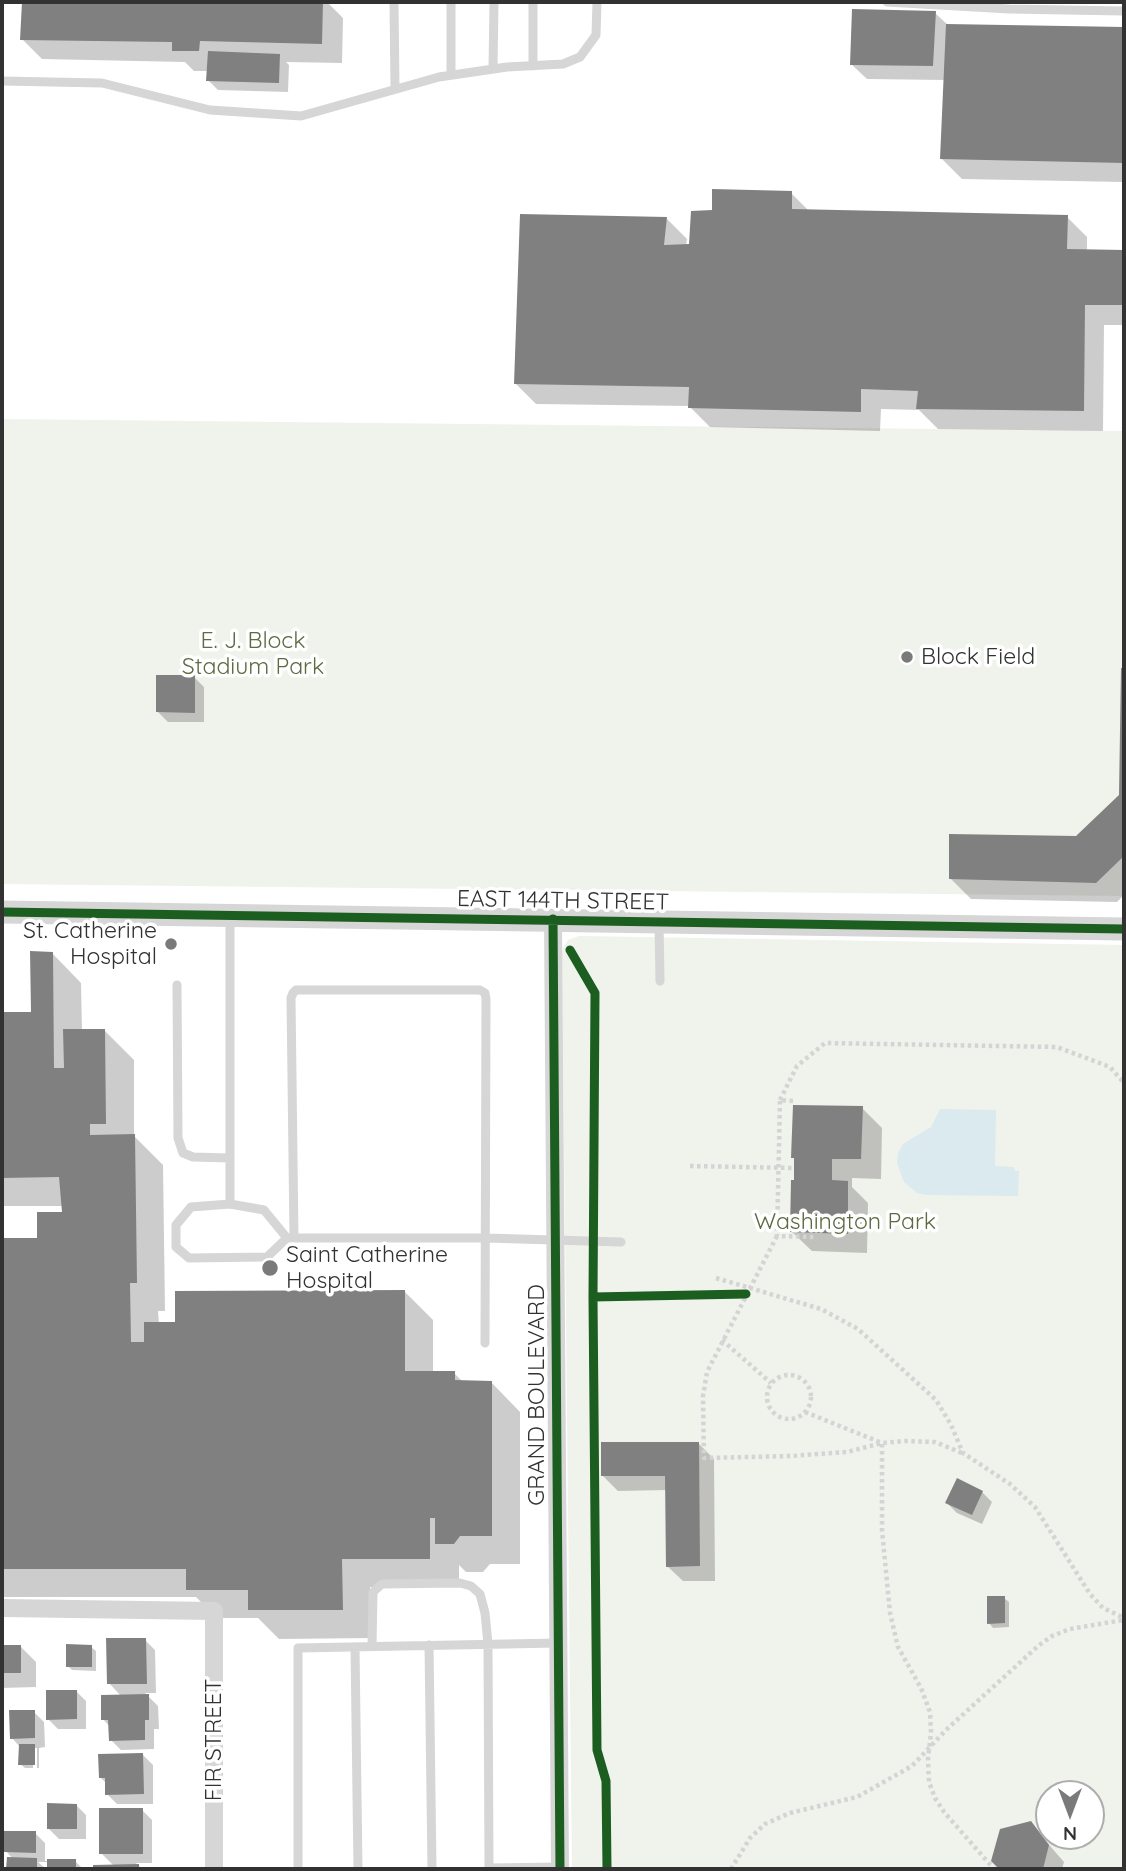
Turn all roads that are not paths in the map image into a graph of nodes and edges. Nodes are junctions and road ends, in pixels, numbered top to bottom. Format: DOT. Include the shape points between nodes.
graph roads {
  1 [pos="394,2"];
  2 [pos="451,2"];
  3 [pos="494,2"];
  4 [pos="533,2"];
  5 [pos="597,2"];
  6 [pos="887,2"];
  7 [pos="1124,11"];
  8 [pos="533,66"];
  9 [pos="493,69"];
  10 [pos="451,75"];
  11 [pos="2,81"];
  12 [pos="395,89"];
  13 [pos="2,912"];
  14 [pos="230,915"];
  15 [pos="553,919"];
  16 [pos="659,921"];
  17 [pos="1124,929"];
  18 [pos="660,981"];
  19 [pos="177,985"];
  20 [pos="230,1158"];
  21 [pos="230,1204"];
  22 [pos="291,1238"];
  23 [pos="486,1238"];
  24 [pos="555,1240"];
  25 [pos="621,1242"];
  26 [pos="485,1343"];
  27 [pos="2,1608"];
  28 [pos="558,1643"];
  29 [pos="488,1644"];
  30 [pos="429,1645"];
  31 [pos="372,1646"];
  32 [pos="355,1647"];
  33 [pos="560,1868"];
  34 [pos="214,1869"];
  35 [pos="298,1869"];
  36 [pos="358,1869"];
  37 [pos="432,1869"];
  38 [pos="489,1869"];
  1 -- 12 [label="lane"];
  2 -- 10 [label="lane"];
  3 -- 9 [label="lane"];
  4 -- 8 [label="lane"];
  5 -- 8 [label="lane" via="596,35 580,57 563,64"];
  6 -- 7 [label="lane"];
  8 -- 9 [label="lane"];
  9 -- 10 [label="lane"];
  10 -- 12 [label="lane"];
  11 -- 12 [label="lane" via="102,83 210,110 302,116"];
  13 -- 14 [label="street, EAST 144TH STREET"];
  14 -- 15 [label="street, EAST 144TH STREET"];
  14 -- 20 [label="lane"];
  15 -- 16 [label="street, EAST 144TH STREET"];
  15 -- 24 [label="street, GRAND BOULEVARD"];
  16 -- 17 [label="street, EAST 144TH STREET"];
  16 -- 18 [label="lane"];
  19 -- 20 [label="lane" via="178,1138 183,1153 193,1157"];
  20 -- 21 [label="lane"];
  21 -- 22 [label="lane" via="264,1210"];
  21 -- 22 [label="lane" via="191,1206 176,1225 176,1247 189,1258 267,1257"];
  22 -- 23 [label="lane"];
  22 -- 23 [label="lane" via="290,998 296,990 480,990 485,993"];
  23 -- 24 [label="lane"];
  23 -- 26 [label="lane"];
  24 -- 25 [label="lane"];
  24 -- 28 [label="street, GRAND BOULEVARD"];
  27 -- 34 [label="street, FIR STREET" via="214,1611"];
  28 -- 29 [label="lane"];
  28 -- 33 [label="street, GRAND BOULEVARD"];
  29 -- 30 [label="lane"];
  29 -- 31 [label="lane" via="480,1594 471,1586 449,1582 377,1587 372,1601"];
  29 -- 38 [label="lane"];
  30 -- 31 [label="lane"];
  30 -- 37 [label="lane"];
  31 -- 32 [label="lane"];
  32 -- 35 [label="lane" via="298,1648"];
  32 -- 36 [label="lane"];
  33 -- 38 [label="lane"];
}
